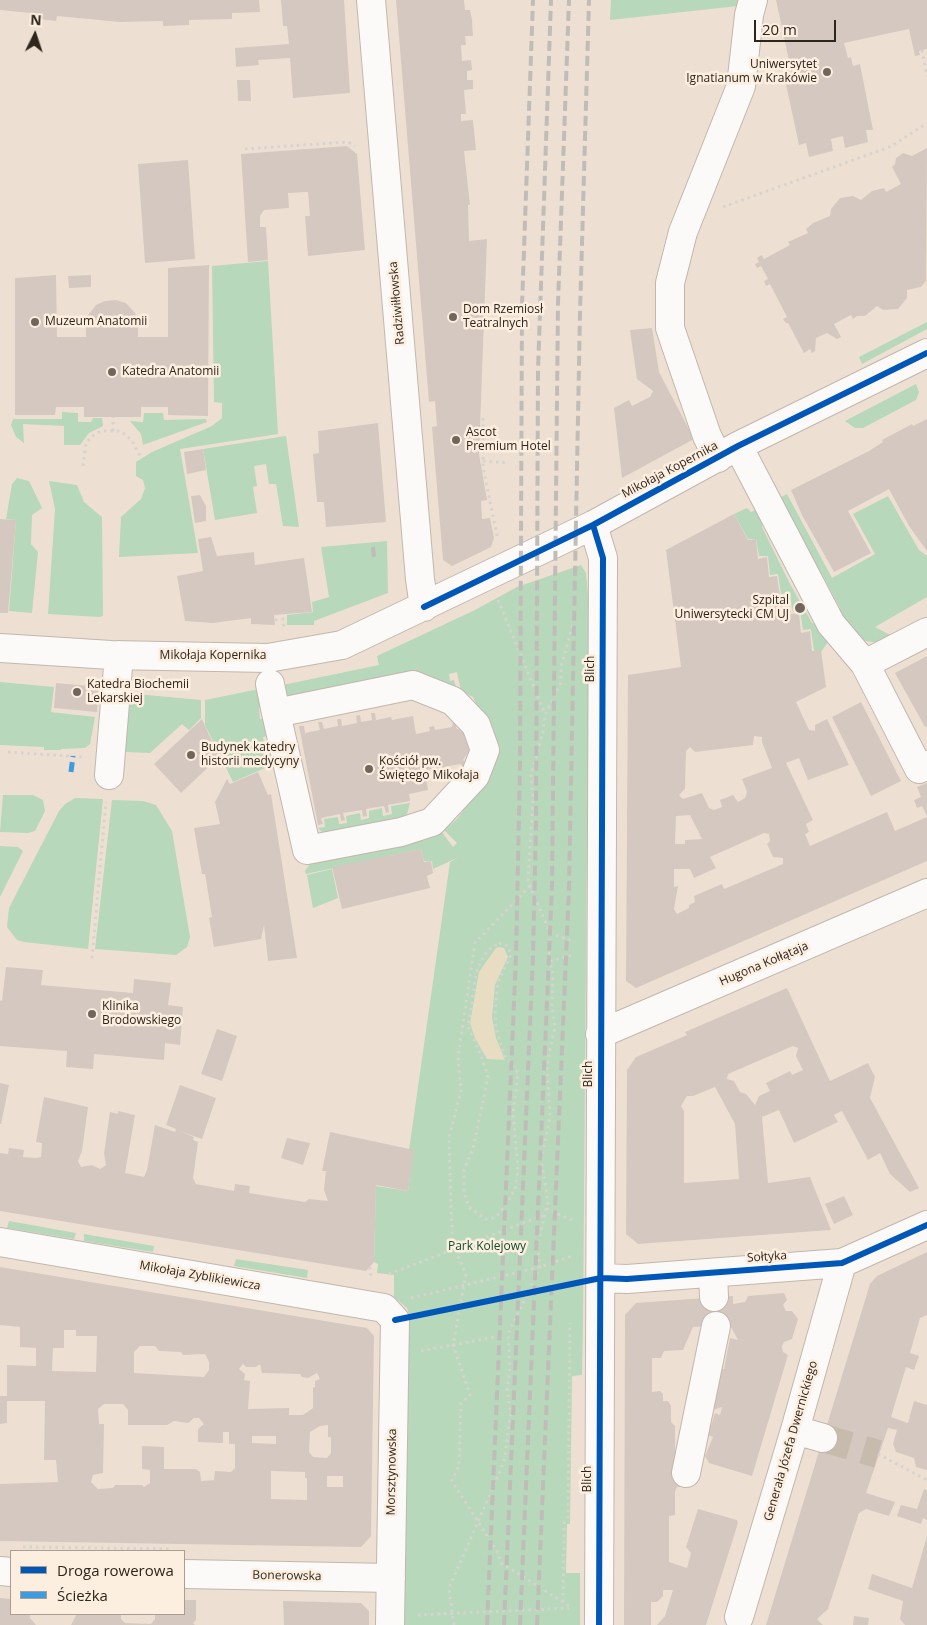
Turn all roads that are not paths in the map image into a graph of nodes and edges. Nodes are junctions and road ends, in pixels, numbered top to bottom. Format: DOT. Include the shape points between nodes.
graph roads {
  1 [pos="371,0"];
  2 [pos="753,0"];
  3 [pos="927,353"];
  4 [pos="728,452"];
  5 [pos="593,525"];
  6 [pos="424,607"];
  7 [pos="927,632"];
  8 [pos="0,648"];
  9 [pos="119,655"];
  10 [pos="865,664"];
  11 [pos="270,684"];
  12 [pos="276,713"];
  13 [pos="927,765"];
  14 [pos="109,774"];
  15 [pos="927,893"];
  16 [pos="600,1034"];
  17 [pos="927,1225"];
  18 [pos="0,1242"];
  19 [pos="842,1263"];
  20 [pos="601,1278"];
  21 [pos="395,1320"];
  22 [pos="716,1326"];
  23 [pos="795,1430"];
  24 [pos="823,1438"];
  25 [pos="686,1473"];
  26 [pos="185,1574"];
  27 [pos="391,1578"];
  28 [pos="738,1618"];
  29 [pos="401,1620"];
  30 [pos="599,1625"];
  1 -- 6 [label="street, Radziwiłłowska"];
  2 -- 4 [label="street" via="741,86 683,232 670,283 670,328 707,436"];
  3 -- 4 [label="street, Mikołaja Kopernika"];
  4 -- 5 [label="street, Mikołaja Kopernika"];
  4 -- 10 [label="street" via="768,503 831,624"];
  5 -- 6 [label="street, Mikołaja Kopernika"];
  5 -- 16 [label="street, Blich" via="603,558"];
  6 -- 9 [label="street, Mikołaja Kopernika" via="342,645 268,658"];
  7 -- 10 [label="street"];
  8 -- 9 [label="street, Mikołaja Kopernika"];
  9 -- 14 [label="street"];
  10 -- 13 [label="street" via="919,769"];
  11 -- 12 [label="street"];
  12 -- 12 [label="street" via="307,850 401,832 432,822 475,776 485,750 476,725 453,701 412,685"];
  15 -- 16 [label="street, Hugona Kołłątaja"];
  16 -- 20 [label="street, Blich"];
  17 -- 19 [label="street, Sołtyka"];
  18 -- 21 [label="street, Mikołaja Zyblikiewicza" via="384,1308"];
  19 -- 20 [label="street, Sołtyka" via="714,1285"];
  19 -- 23 [label="street, Generała Józefa Dwernickiego"];
  20 -- 30 [label="street, Blich"];
  21 -- 27 [label="street, Morsztynowska"];
  22 -- 25 [label="street"];
  23 -- 24 [label="street"];
  23 -- 28 [label="street, Generała Józefa Dwernickiego"];
  26 -- 27 [label="street, Bonerowska"];
  27 -- 29 [label="street, Morsztynowska"];
}
